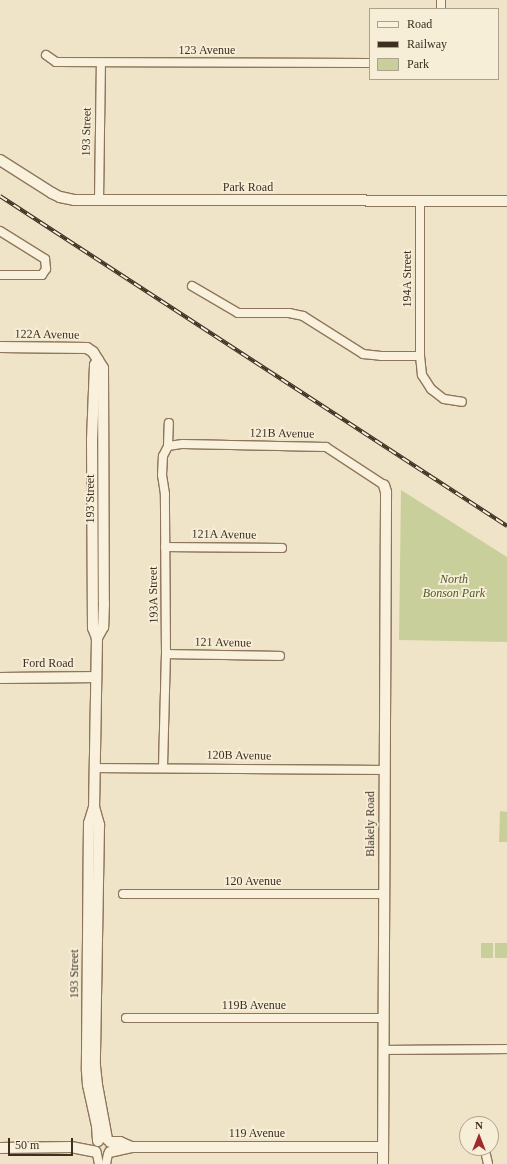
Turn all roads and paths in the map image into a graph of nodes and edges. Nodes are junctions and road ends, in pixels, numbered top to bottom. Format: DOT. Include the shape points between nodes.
graph roads {
  1 [pos="46,55"];
  2 [pos="101,63"];
  3 [pos="369,63"];
  4 [pos="0,160"];
  5 [pos="99,201"];
  6 [pos="420,201"];
  7 [pos="507,201"];
  8 [pos="0,231"];
  9 [pos="0,275"];
  10 [pos="192,286"];
  11 [pos="0,347"];
  12 [pos="95,356"];
  13 [pos="420,356"];
  14 [pos="462,402"];
  15 [pos="169,423"];
  16 [pos="168,446"];
  17 [pos="384,485"];
  18 [pos="165,547"];
  19 [pos="282,548"];
  20 [pos="166,654"];
  21 [pos="280,656"];
  22 [pos="96,677"];
  23 [pos="0,678"];
  24 [pos="163,767"];
  25 [pos="94,768"];
  26 [pos="385,770"];
  27 [pos="123,894"];
  28 [pos="384,894"];
  29 [pos="126,1018"];
  30 [pos="383,1018"];
  31 [pos="507,1049"];
  32 [pos="383,1050"];
  33 [pos="131,1147"];
  34 [pos="383,1147"];
  35 [pos="0,1148"];
  36 [pos="100,1148"];
  37 [pos="108,1157"];
  38 [pos="383,1164"];
  1 -- 2 [label="street, 123 Avenue" via="56,62"];
  2 -- 3 [label="street, 123 Avenue"];
  2 -- 5 [label="street, 193 Street"];
  4 -- 5 [label="street, Park Road" via="60,198"];
  5 -- 6 [label="street, Park Road"];
  6 -- 7 [label="street, Park Road"];
  6 -- 13 [label="street, 194A Street"];
  8 -- 9 [label="street" via="45,259 46,269 42,275"];
  10 -- 13 [label="street" via="238,313 289,313 303,316 363,354"];
  11 -- 12 [label="street, 122A Avenue" via="87,348"];
  12 -- 22 [label="street, 193 Street" via="92,440 92,628 97,638"];
  13 -- 14 [label="street, 194A Street" via="422,375 427,385 444,399"];
  15 -- 16 [label="street, 193A Street"];
  16 -- 17 [label="street, 121B Avenue" via="183,444 326,447"];
  16 -- 18 [label="street, 193A Street" via="163,456"];
  17 -- 26 [label="street, Blakely Road"];
  18 -- 19 [label="street, 121A Avenue"];
  18 -- 20 [label="street, 193A Street"];
  20 -- 21 [label="street, 121 Avenue"];
  20 -- 24 [label="street, 193A Street"];
  22 -- 23 [label="street, Ford Road"];
  22 -- 25 [label="street, 193 Street"];
  24 -- 25 [label="street, 120B Avenue"];
  24 -- 26 [label="street, 120B Avenue"];
  25 -- 36 [label="street, 193 Street" via="94,807 90,822 87,1071"];
  26 -- 28 [label="street, Blakely Road"];
  27 -- 28 [label="street, 120 Avenue"];
  28 -- 30 [label="street, Blakely Road"];
  29 -- 30 [label="street, 119B Avenue"];
  30 -- 32 [label="street, Blakely Road"];
  31 -- 32 [label="street"];
  32 -- 34 [label="street, Blakely Road"];
  33 -- 34 [label="street, 119 Avenue"];
  33 -- 36 [label="street, 119 Avenue" via="120,1142"];
  33 -- 37 [label="street, 119 Avenue"];
  34 -- 38 [label="street, Blakely Road"];
  35 -- 36 [label="street, 119 Avenue"];
  36 -- 37 [label="street, 193 Street" via="112,1147"];
}
